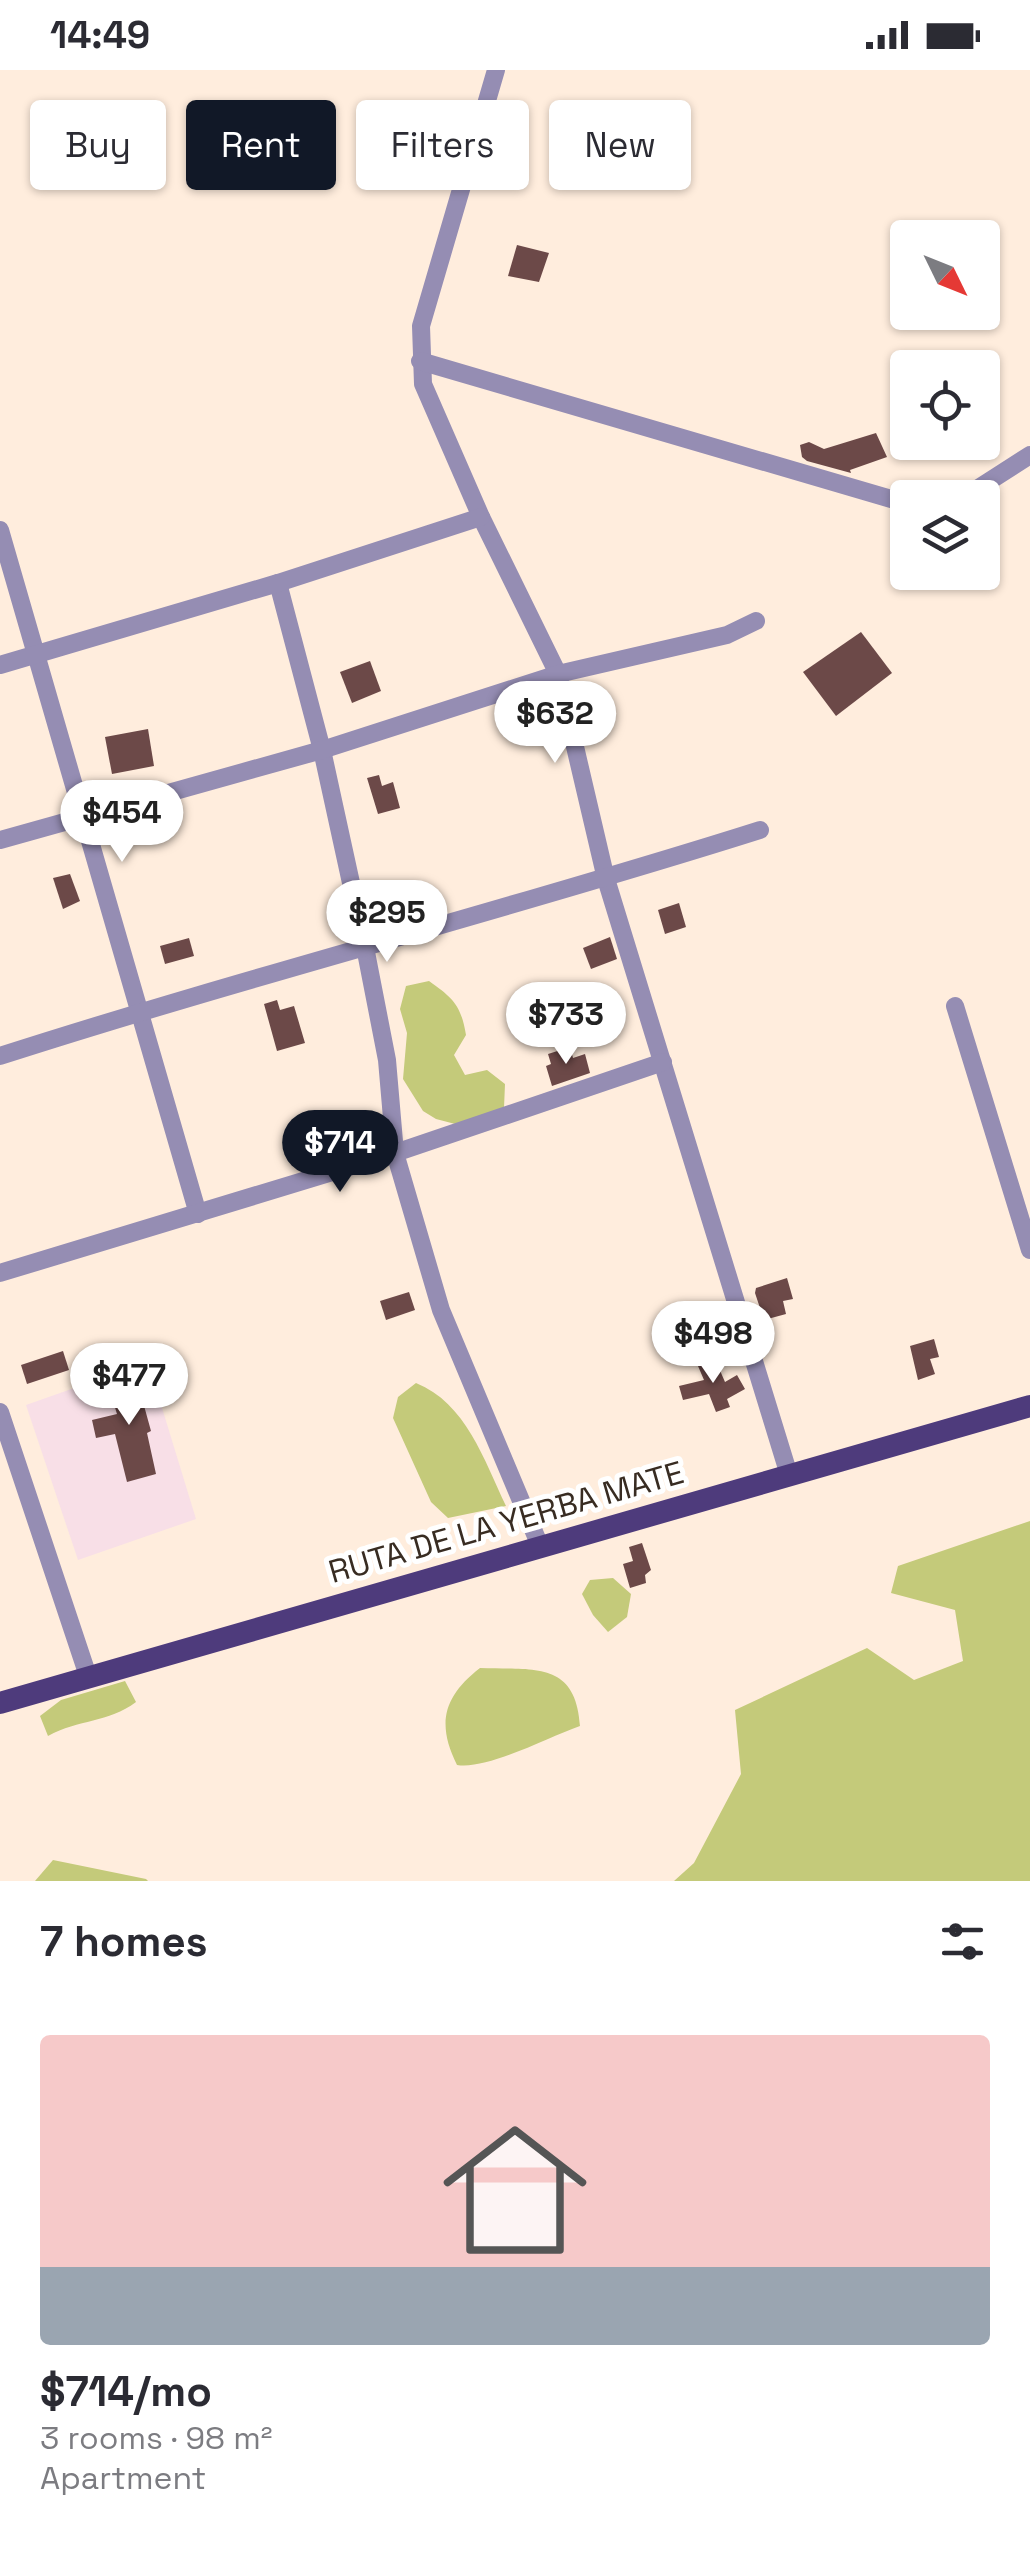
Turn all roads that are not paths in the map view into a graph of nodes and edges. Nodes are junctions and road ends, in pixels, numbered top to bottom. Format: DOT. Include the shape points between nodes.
graph roads {
  1 [pos="496,70"];
  2 [pos="420,361"];
  3 [pos="1030,455"];
  4 [pos="991,480"];
  5 [pos="890,499"];
  6 [pos="482,517"];
  7 [pos="0,530"];
  8 [pos="278,584"];
  9 [pos="756,621"];
  10 [pos="36,654"];
  11 [pos="0,665"];
  12 [pos="558,674"];
  13 [pos="322,750"];
  14 [pos="83,817"];
  15 [pos="760,830"];
  16 [pos="0,840"];
  17 [pos="606,879"];
  18 [pos="365,947"];
  19 [pos="955,1006"];
  20 [pos="140,1010"];
  21 [pos="0,1056"];
  22 [pos="663,1062"];
  23 [pos="395,1153"];
  24 [pos="198,1214"];
  25 [pos="1030,1250"];
  26 [pos="0,1273"];
  27 [pos="1030,1406"];
  28 [pos="0,1412"];
  29 [pos="789,1475"];
  30 [pos="540,1546"];
  31 [pos="88,1676"];
  32 [pos="0,1702"];
  1 -- 2 [label="street" via="421,326"];
  2 -- 5 [label="street"];
  2 -- 6 [label="street" via="423,384"];
  3 -- 4 [label="street"];
  6 -- 8 [label="street"];
  6 -- 12 [label="street"];
  7 -- 10 [label="street"];
  8 -- 10 [label="street"];
  8 -- 13 [label="street"];
  9 -- 12 [label="street" via="728,635"];
  10 -- 11 [label="street"];
  10 -- 14 [label="street"];
  12 -- 13 [label="street"];
  12 -- 17 [label="street"];
  13 -- 14 [label="street"];
  13 -- 18 [label="street"];
  14 -- 16 [label="street"];
  14 -- 20 [label="street"];
  15 -- 17 [label="street"];
  17 -- 18 [label="street"];
  17 -- 22 [label="street"];
  18 -- 20 [label="street"];
  18 -- 23 [label="street" via="387,1060"];
  19 -- 25 [label="street"];
  20 -- 21 [label="street"];
  20 -- 24 [label="street"];
  22 -- 23 [label="street"];
  22 -- 29 [label="street"];
  23 -- 24 [label="street"];
  23 -- 30 [label="street" via="441,1310"];
  24 -- 26 [label="street"];
  27 -- 29 [label="main road, RUTA DE LA YERBA MATE"];
  28 -- 31 [label="street"];
  29 -- 30 [label="main road, RUTA DE LA YERBA MATE"];
  30 -- 31 [label="main road, RUTA DE LA YERBA MATE"];
  31 -- 32 [label="main road, RUTA DE LA YERBA MATE"];
}
